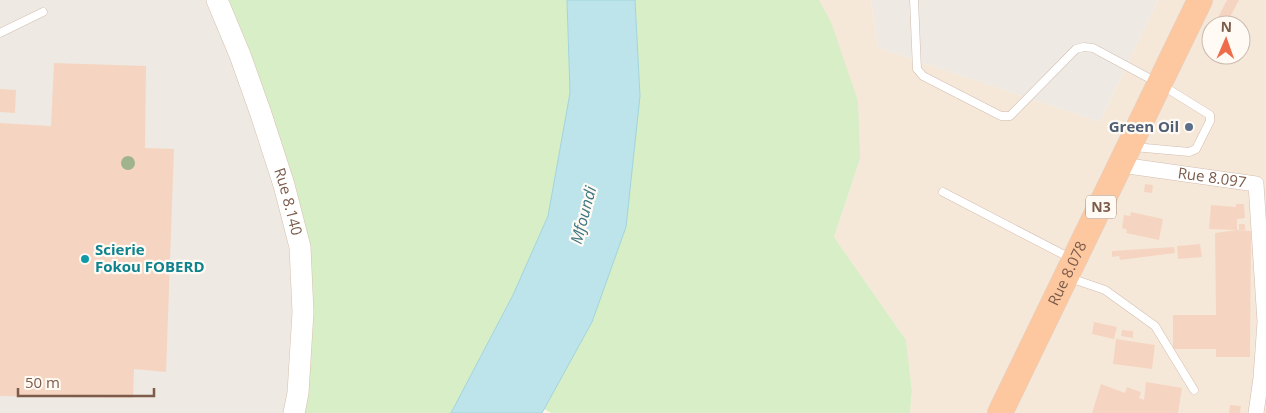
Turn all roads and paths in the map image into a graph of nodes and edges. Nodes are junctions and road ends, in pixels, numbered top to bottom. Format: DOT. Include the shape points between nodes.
graph roads {
  1 [pos="218,0"];
  2 [pos="914,0"];
  3 [pos="1200,0"];
  4 [pos="43,12"];
  5 [pos="0,33"];
  6 [pos="1160,84"];
  7 [pos="1126,156"];
  8 [pos="1261,185"];
  9 [pos="943,192"];
  10 [pos="1263,229"];
  11 [pos="1071,268"];
  12 [pos="1194,390"];
  13 [pos="294,413"];
  14 [pos="1000,413"];
  15 [pos="1256,413"];
  1 -- 13 [label="main road, Rue 8.140" via="264,122 300,247 303,312"];
  2 -- 6 [label="lane" via="917,69 923,76 1001,116 1010,116 1076,49 1084,47 1093,48"];
  3 -- 6 [label="highway, Rue 8.078 / N3"];
  4 -- 5 [label="lane"];
  6 -- 7 [label="highway, Rue 8.078 / N3"];
  6 -- 7 [label="lane" via="1210,115 1210,121 1196,149 1189,152"];
  7 -- 8 [label="street, Rue 8.097"];
  7 -- 11 [label="highway, Rue 8.078 / N3"];
  8 -- 10 [label="street, Rue 8.097"];
  9 -- 11 [label="lane"];
  10 -- 15 [label="street, Rue 8.097" via="1266,322"];
  11 -- 12 [label="lane" via="1155,326"];
  11 -- 14 [label="highway, Rue 8.078 / N3"];
}
